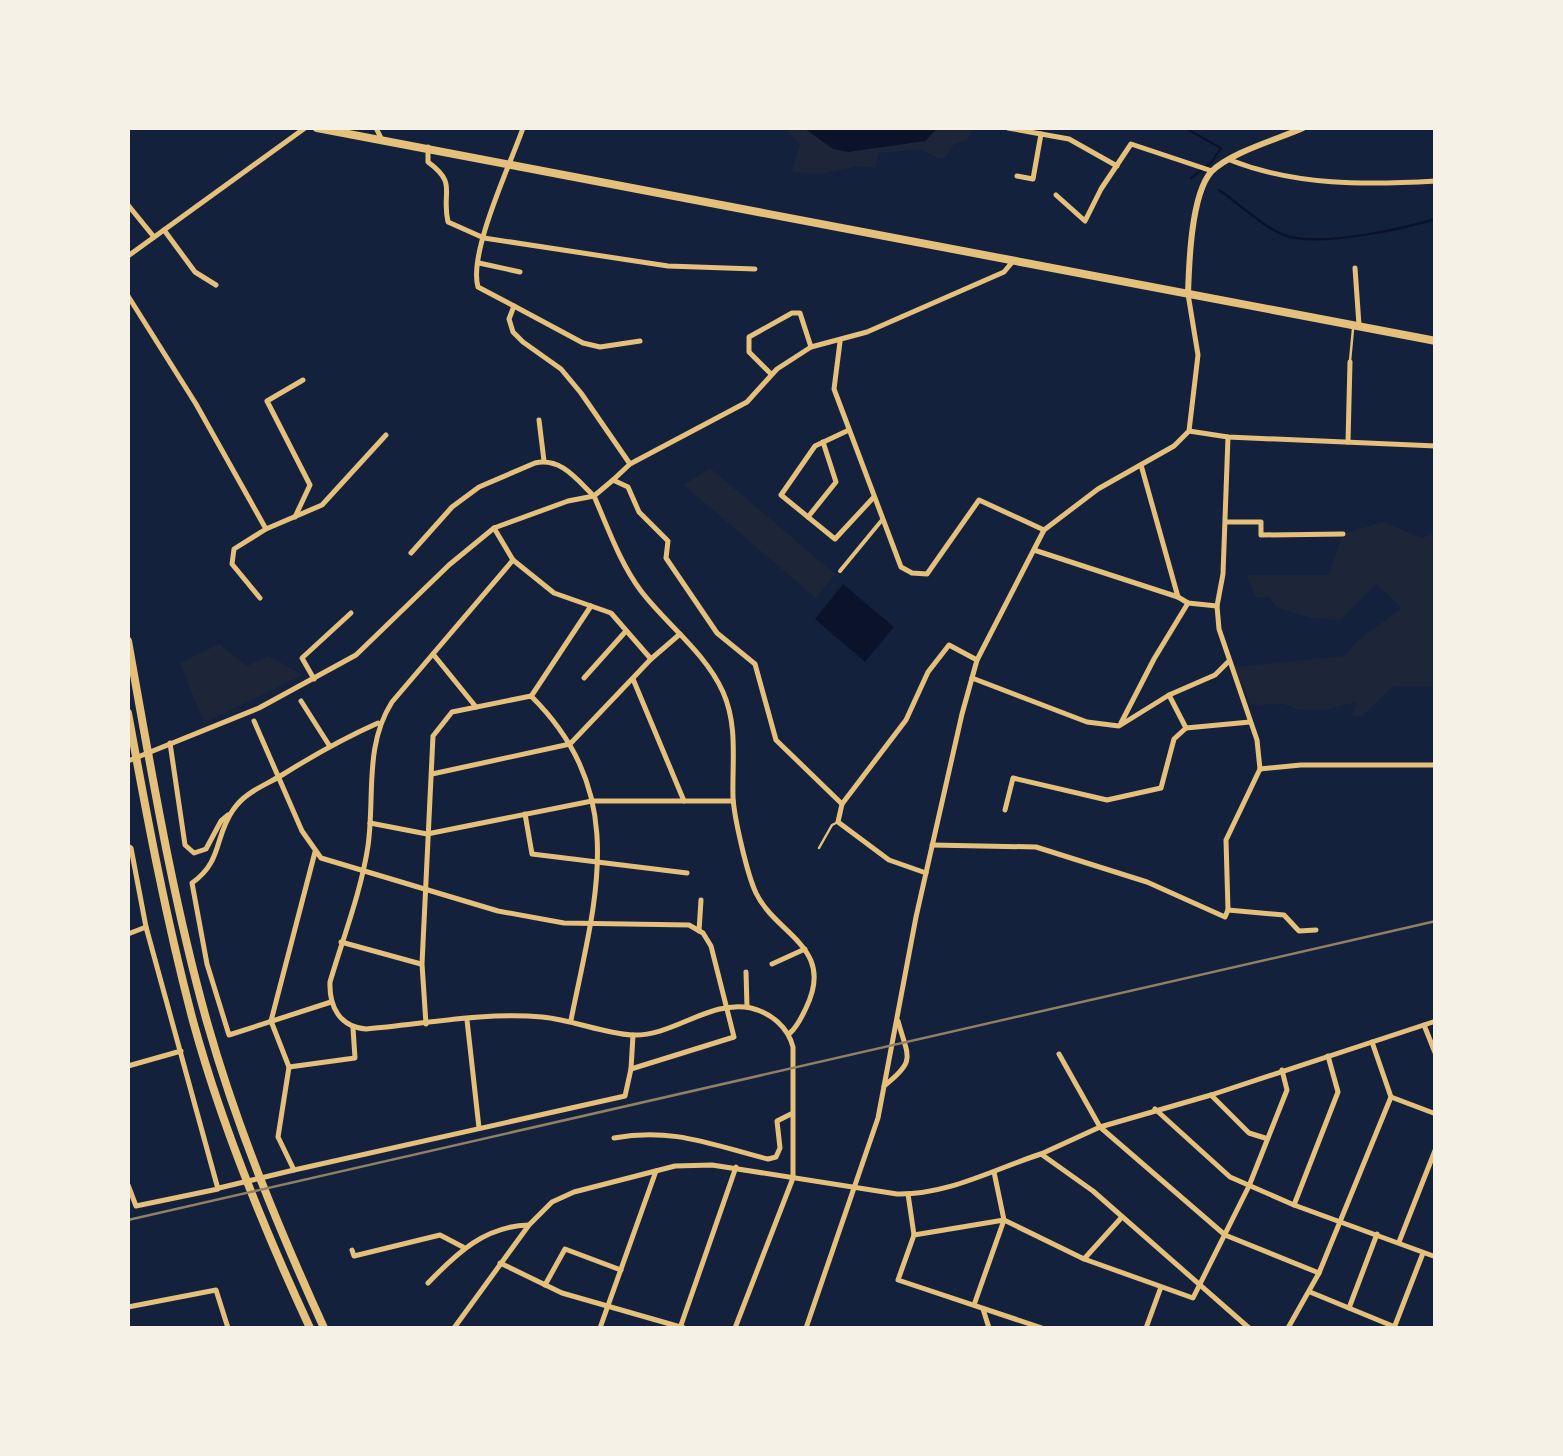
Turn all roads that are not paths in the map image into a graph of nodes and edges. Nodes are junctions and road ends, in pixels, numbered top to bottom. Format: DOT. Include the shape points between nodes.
graph roads {
  1 [pos="305,128"];
  2 [pos="317,128"];
  3 [pos="376,128"];
  4 [pos="523,128"];
  5 [pos="1008,128"];
  6 [pos="1302,128"];
  7 [pos="1041,134"];
  8 [pos="381,138"];
  9 [pos="428,148"];
  10 [pos="1230,160"];
  11 [pos="508,163"];
  12 [pos="1116,166"];
  13 [pos="1212,172"];
  14 [pos="1017,176"];
  15 [pos="1436,182"];
  16 [pos="1056,195"];
  17 [pos="128,204"];
  18 [pos="164,230"];
  19 [pos="154,237"];
  20 [pos="484,238"];
  21 [pos="128,256"];
  22 [pos="1015,260"];
  23 [pos="478,263"];
  24 [pos="1354,268"];
  25 [pos="754,269"];
  26 [pos="520,272"];
  27 [pos="216,285"];
  28 [pos="1188,294"];
  29 [pos="128,296"];
  30 [pos="514,306"];
  31 [pos="1356,326"];
  32 [pos="640,341"];
  33 [pos="1436,341"];
  34 [pos="840,342"];
  35 [pos="811,347"];
  36 [pos="1350,362"];
  37 [pos="772,374"];
  38 [pos="303,380"];
  39 [pos="539,420"];
  40 [pos="849,430"];
  41 [pos="1189,432"];
  42 [pos="386,435"];
  43 [pos="1228,437"];
  44 [pos="822,441"];
  45 [pos="1348,442"];
  46 [pos="1436,446"];
  47 [pos="544,460"];
  48 [pos="630,464"];
  49 [pos="1140,464"];
  50 [pos="613,480"];
  51 [pos="594,496"];
  52 [pos="873,498"];
  53 [pos="295,517"];
  54 [pos="808,517"];
  55 [pos="882,520"];
  56 [pos="1226,522"];
  57 [pos="494,528"];
  58 [pos="266,529"];
  59 [pos="1044,530"];
  60 [pos="1342,534"];
  61 [pos="1032,549"];
  62 [pos="410,553"];
  63 [pos="513,560"];
  64 [pos="840,570"];
  65 [pos="1178,597"];
  66 [pos="260,598"];
  67 [pos="1188,603"];
  68 [pos="591,606"];
  69 [pos="1216,606"];
  70 [pos="351,613"];
  71 [pos="626,631"];
  72 [pos="680,634"];
  73 [pos="128,641"];
  74 [pos="433,654"];
  75 [pos="651,659"];
  76 [pos="978,660"];
  77 [pos="1228,662"];
  78 [pos="584,678"];
  79 [pos="972,678"];
  80 [pos="314,679"];
  81 [pos="633,679"];
  82 [pos="1168,695"];
  83 [pos="532,696"];
  84 [pos="301,701"];
  85 [pos="476,707"];
  86 [pos="128,713"];
  87 [pos="254,721"];
  88 [pos="1250,722"];
  89 [pos="378,724"];
  90 [pos="1120,726"];
  91 [pos="1186,728"];
  92 [pos="170,743"];
  93 [pos="570,744"];
  94 [pos="329,745"];
  95 [pos="128,760"];
  96 [pos="1436,766"];
  97 [pos="1260,769"];
  98 [pos="432,774"];
  99 [pos="279,777"];
  100 [pos="592,801"];
  101 [pos="684,801"];
  102 [pos="733,801"];
  103 [pos="842,804"];
  104 [pos="1005,810"];
  105 [pos="230,813"];
  106 [pos="524,814"];
  107 [pos="838,822"];
  108 [pos="370,823"];
  109 [pos="427,834"];
  110 [pos="932,845"];
  111 [pos="128,846"];
  112 [pos="819,848"];
  113 [pos="315,852"];
  114 [pos="600,864"];
  115 [pos="361,872"];
  116 [pos="687,873"];
  117 [pos="926,873"];
  118 [pos="425,890"];
  119 [pos="701,900"];
  120 [pos="1228,910"];
  121 [pos="591,923"];
  122 [pos="146,927"];
  123 [pos="1316,930"];
  124 [pos="700,931"];
  125 [pos="128,934"];
  126 [pos="342,942"];
  127 [pos="805,948"];
  128 [pos="422,964"];
  129 [pos="772,964"];
  130 [pos="746,972"];
  131 [pos="331,1002"];
  132 [pos="747,1007"];
  133 [pos="727,1008"];
  134 [pos="897,1018"];
  135 [pos="467,1020"];
  136 [pos="571,1020"];
  137 [pos="271,1021"];
  138 [pos="1436,1021"];
  139 [pos="426,1024"];
  140 [pos="1424,1025"];
  141 [pos="353,1028"];
  142 [pos="790,1033"];
  143 [pos="633,1035"];
  144 [pos="1372,1042"];
  145 [pos="180,1051"];
  146 [pos="1059,1054"];
  147 [pos="1436,1054"];
  148 [pos="1328,1056"];
  149 [pos="128,1066"];
  150 [pos="290,1067"];
  151 [pos="631,1069"];
  152 [pos="1282,1070"];
  153 [pos="884,1086"];
  154 [pos="1211,1095"];
  155 [pos="1391,1097"];
  156 [pos="1156,1109"];
  157 [pos="792,1114"];
  158 [pos="1436,1114"];
  159 [pos="1100,1127"];
  160 [pos="479,1128"];
  161 [pos="614,1138"];
  162 [pos="1266,1138"];
  163 [pos="1436,1148"];
  164 [pos="1041,1154"];
  165 [pos="736,1168"];
  166 [pos="993,1169"];
  167 [pos="294,1170"];
  168 [pos="656,1170"];
  169 [pos="794,1178"];
  170 [pos="128,1185"];
  171 [pos="1249,1186"];
  172 [pos="856,1187"];
  173 [pos="218,1188"];
  174 [pos="908,1194"];
  175 [pos="1294,1205"];
  176 [pos="1122,1218"];
  177 [pos="1004,1220"];
  178 [pos="1340,1220"];
  179 [pos="529,1225"];
  180 [pos="914,1234"];
  181 [pos="1224,1234"];
  182 [pos="1377,1234"];
  183 [pos="1399,1242"];
  184 [pos="463,1247"];
  185 [pos="352,1250"];
  186 [pos="1424,1253"];
  187 [pos="1436,1257"];
  188 [pos="1084,1258"];
  189 [pos="500,1263"];
  190 [pos="622,1270"];
  191 [pos="1318,1273"];
  192 [pos="428,1282"];
  193 [pos="1198,1283"];
  194 [pos="545,1285"];
  195 [pos="1161,1287"];
  196 [pos="1310,1292"];
  197 [pos="974,1306"];
  198 [pos="128,1307"];
  199 [pos="609,1308"];
  200 [pos="1349,1308"];
  201 [pos="983,1309"];
  202 [pos="228,1328"];
  203 [pos="310,1328"];
  204 [pos="324,1328"];
  205 [pos="454,1328"];
  206 [pos="600,1328"];
  207 [pos="681,1328"];
  208 [pos="736,1328"];
  209 [pos="806,1328"];
  210 [pos="989,1328"];
  211 [pos="1042,1328"];
  212 [pos="1146,1328"];
  213 [pos="1250,1328"];
  214 [pos="1288,1328"];
  215 [pos="1394,1328"];
  1 -- 18 [label="street"];
  2 -- 8 [label="main road"];
  3 -- 8 [label="street"];
  4 -- 11 [label="street"];
  5 -- 7 [label="street"];
  6 -- 10 [label="main road"];
  7 -- 12 [label="street" via="1069,140"];
  7 -- 14 [label="street" via="1033,179"];
  8 -- 9 [label="main road"];
  9 -- 11 [label="main road"];
  9 -- 20 [label="street" via="428,162 449,186 448,222"];
  10 -- 13 [label="main road"];
  10 -- 15 [label="street" via="1323,182"];
  11 -- 20 [label="street"];
  11 -- 22 [label="main road"];
  12 -- 13 [label="street" via="1131,144"];
  12 -- 16 [label="street" via="1085,221"];
  13 -- 28 [label="main road" via="1198,203"];
  17 -- 19 [label="street"];
  18 -- 19 [label="street"];
  18 -- 27 [label="street" via="194,272"];
  19 -- 21 [label="street"];
  20 -- 23 [label="street"];
  20 -- 25 [label="street" via="668,266"];
  22 -- 28 [label="main road"];
  22 -- 34 [label="street" via="1004,272"];
  23 -- 26 [label="street"];
  23 -- 30 [label="street" via="478,287"];
  24 -- 31 [label="street"];
  28 -- 31 [label="main road"];
  28 -- 41 [label="street" via="1198,355"];
  29 -- 58 [label="street"];
  30 -- 32 [label="street" via="583,343"];
  30 -- 48 [label="street" via="508,320 513,332 560,369"];
  31 -- 33 [label="main road"];
  31 -- 36 [label="lane"];
  34 -- 35 [label="street"];
  34 -- 40 [label="street" via="834,390"];
  35 -- 37 [label="street"];
  35 -- 37 [label="street" via="800,313 750,336 748,352"];
  36 -- 45 [label="street"];
  37 -- 48 [label="street" via="747,402"];
  38 -- 53 [label="street" via="267,402 310,486"];
  39 -- 47 [label="street"];
  40 -- 44 [label="street"];
  40 -- 52 [label="street"];
  41 -- 43 [label="street"];
  41 -- 49 [label="street"];
  42 -- 53 [label="street" via="322,505"];
  43 -- 45 [label="street"];
  43 -- 56 [label="street"];
  44 -- 54 [label="street" via="836,482"];
  44 -- 54 [label="street" via="781,495"];
  45 -- 46 [label="street"];
  47 -- 51 [label="street" via="560,464"];
  47 -- 62 [label="street" via="479,487"];
  48 -- 50 [label="street"];
  49 -- 59 [label="street"];
  49 -- 65 [label="street"];
  50 -- 51 [label="street"];
  50 -- 103 [label="street" via="628,487 639,512 668,541 666,558 717,633 755,664 776,740"];
  51 -- 57 [label="street"];
  51 -- 72 [label="street" via="623,564"];
  52 -- 54 [label="street" via="834,539"];
  52 -- 55 [label="street"];
  53 -- 58 [label="street"];
  55 -- 59 [label="street" via="900,566 927,574 978,500"];
  55 -- 64 [label="street"];
  56 -- 60 [label="street" via="1261,522 1261,535"];
  56 -- 69 [label="street"];
  57 -- 63 [label="street"];
  57 -- 80 [label="street" via="356,655"];
  58 -- 66 [label="street" via="234,549 232,564"];
  59 -- 61 [label="street"];
  61 -- 65 [label="street"];
  61 -- 76 [label="street"];
  63 -- 68 [label="street" via="554,594"];
  63 -- 74 [label="street"];
  65 -- 67 [label="street"];
  67 -- 69 [label="street"];
  67 -- 90 [label="street"];
  68 -- 71 [label="street" via="611,612"];
  68 -- 83 [label="street"];
  69 -- 77 [label="street"];
  70 -- 80 [label="street" via="302,658"];
  71 -- 75 [label="street"];
  71 -- 78 [label="street"];
  72 -- 75 [label="street"];
  72 -- 102 [label="street" via="713,674 729,710"];
  73 -- 204 [label="main road" via="173,888 207,1022 276,1223"];
  74 -- 85 [label="street"];
  74 -- 89 [label="street"];
  75 -- 81 [label="street"];
  76 -- 79 [label="street"];
  76 -- 103 [label="street" via="949,645 906,720"];
  77 -- 82 [label="street" via="1216,675"];
  77 -- 88 [label="street"];
  79 -- 90 [label="street" via="1087,722"];
  79 -- 110 [label="street"];
  80 -- 92 [label="street"];
  81 -- 93 [label="street"];
  81 -- 101 [label="street"];
  82 -- 90 [label="street"];
  82 -- 91 [label="street"];
  83 -- 85 [label="street"];
  83 -- 93 [label="street"];
  84 -- 94 [label="street"];
  85 -- 98 [label="street" via="452,712 433,736"];
  86 -- 203 [label="main road" via="160,890 194,1024 262,1224"];
  87 -- 99 [label="street"];
  88 -- 91 [label="street"];
  88 -- 97 [label="street"];
  89 -- 94 [label="street"];
  89 -- 108 [label="street"];
  91 -- 104 [label="street" via="1174,739 1161,788 1107,800 1014,778"];
  92 -- 95 [label="street"];
  92 -- 105 [label="street" via="185,845 194,853 206,849"];
  93 -- 98 [label="street"];
  93 -- 100 [label="street"];
  94 -- 99 [label="street"];
  96 -- 97 [label="street"];
  97 -- 120 [label="street" via="1226,840"];
  98 -- 109 [label="street"];
  99 -- 105 [label="street" via="246,794"];
  99 -- 113 [label="street"];
  100 -- 101 [label="street"];
  100 -- 106 [label="street"];
  100 -- 114 [label="street"];
  101 -- 102 [label="street"];
  102 -- 127 [label="street" via="755,891"];
  103 -- 107 [label="street"];
  105 -- 137 [label="street" via="215,859 192,883 206,964 228,1035"];
  106 -- 109 [label="street"];
  106 -- 114 [label="street" via="532,854"];
  107 -- 112 [label="lane"];
  107 -- 117 [label="street" via="888,860"];
  108 -- 109 [label="street"];
  108 -- 115 [label="street"];
  109 -- 118 [label="street"];
  110 -- 117 [label="street"];
  110 -- 120 [label="street" via="1036,847 1147,882 1225,917"];
  111 -- 122 [label="street"];
  113 -- 115 [label="street"];
  113 -- 137 [label="street"];
  114 -- 116 [label="street"];
  114 -- 121 [label="street"];
  115 -- 118 [label="street"];
  115 -- 126 [label="street"];
  117 -- 134 [label="street"];
  118 -- 121 [label="street" via="498,911"];
  118 -- 128 [label="street"];
  119 -- 124 [label="street"];
  120 -- 123 [label="street" via="1284,915 1299,932"];
  121 -- 124 [label="street" via="660,922"];
  121 -- 136 [label="street"];
  122 -- 125 [label="street"];
  122 -- 145 [label="street"];
  124 -- 133 [label="street" via="711,946"];
  126 -- 128 [label="street"];
  126 -- 131 [label="street"];
  127 -- 129 [label="street"];
  127 -- 142 [label="street" via="814,982"];
  128 -- 139 [label="street"];
  130 -- 132 [label="street"];
  131 -- 137 [label="street"];
  131 -- 141 [label="street"];
  132 -- 133 [label="street"];
  132 -- 142 [label="street" via="767,1013"];
  133 -- 143 [label="street"];
  133 -- 151 [label="street" via="734,1036"];
  134 -- 153 [label="street"];
  134 -- 153 [label="street" via="908,1061"];
  135 -- 136 [label="street"];
  135 -- 139 [label="street"];
  135 -- 160 [label="street"];
  136 -- 143 [label="street"];
  137 -- 150 [label="street"];
  138 -- 140 [label="street"];
  139 -- 141 [label="street"];
  140 -- 144 [label="street"];
  140 -- 147 [label="street"];
  141 -- 150 [label="street" via="355,1058"];
  142 -- 157 [label="street"];
  143 -- 151 [label="street"];
  144 -- 148 [label="street"];
  144 -- 155 [label="street"];
  145 -- 149 [label="street"];
  145 -- 173 [label="street"];
  146 -- 159 [label="street"];
  148 -- 152 [label="street"];
  148 -- 175 [label="street" via="1338,1092"];
  150 -- 167 [label="street" via="278,1136"];
  151 -- 160 [label="street" via="624,1096"];
  152 -- 154 [label="street"];
  152 -- 162 [label="street" via="1287,1090"];
  153 -- 172 [label="street"];
  154 -- 156 [label="street"];
  154 -- 162 [label="street" via="1249,1133"];
  155 -- 158 [label="street"];
  155 -- 178 [label="street"];
  156 -- 159 [label="street"];
  156 -- 171 [label="street"];
  157 -- 161 [label="street" via="777,1121 780,1148 768,1159 668,1134"];
  157 -- 169 [label="street"];
  159 -- 164 [label="street"];
  159 -- 181 [label="street"];
  160 -- 167 [label="street"];
  162 -- 171 [label="street"];
  163 -- 183 [label="street"];
  164 -- 166 [label="street"];
  164 -- 176 [label="street"];
  165 -- 168 [label="street"];
  165 -- 169 [label="street"];
  165 -- 207 [label="street"];
  166 -- 174 [label="street" via="943,1190"];
  166 -- 177 [label="street"];
  167 -- 173 [label="street"];
  168 -- 179 [label="street" via="552,1202"];
  168 -- 190 [label="street"];
  169 -- 172 [label="street"];
  169 -- 208 [label="street"];
  170 -- 173 [label="street" via="136,1206"];
  171 -- 175 [label="street"];
  171 -- 181 [label="street"];
  172 -- 174 [label="street"];
  172 -- 209 [label="street"];
  174 -- 180 [label="street"];
  175 -- 178 [label="street"];
  176 -- 188 [label="street"];
  176 -- 193 [label="street"];
  177 -- 180 [label="street"];
  177 -- 188 [label="street"];
  177 -- 197 [label="street"];
  178 -- 182 [label="street"];
  178 -- 191 [label="street"];
  179 -- 184 [label="street"];
  179 -- 189 [label="street"];
  180 -- 197 [label="street" via="898,1280"];
  181 -- 191 [label="street"];
  181 -- 193 [label="street"];
  182 -- 183 [label="street"];
  182 -- 200 [label="street"];
  183 -- 186 [label="street"];
  184 -- 185 [label="street" via="440,1235 354,1256"];
  184 -- 192 [label="street"];
  186 -- 187 [label="street"];
  186 -- 215 [label="street"];
  188 -- 195 [label="street"];
  189 -- 194 [label="street"];
  189 -- 205 [label="street"];
  190 -- 194 [label="street" via="566,1248"];
  190 -- 199 [label="street"];
  191 -- 196 [label="street"];
  193 -- 195 [label="street" via="1193,1298"];
  193 -- 213 [label="street"];
  194 -- 199 [label="street"];
  195 -- 212 [label="street"];
  196 -- 200 [label="street"];
  196 -- 214 [label="street"];
  197 -- 201 [label="street"];
  198 -- 202 [label="street" via="216,1290"];
  199 -- 206 [label="street"];
  199 -- 207 [label="street"];
  200 -- 215 [label="street"];
  201 -- 210 [label="street"];
  201 -- 211 [label="street"];
}
